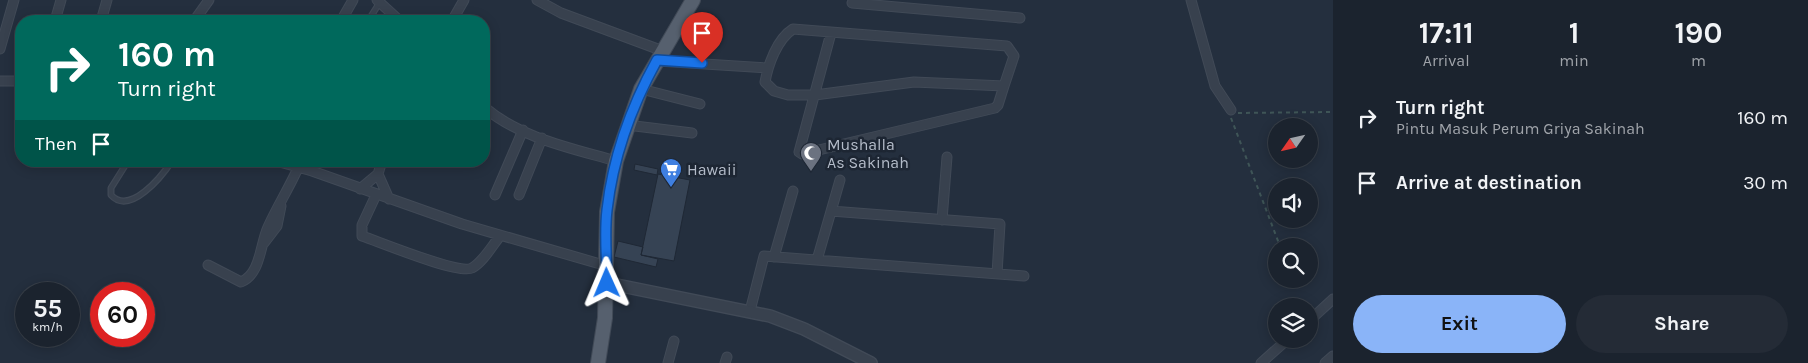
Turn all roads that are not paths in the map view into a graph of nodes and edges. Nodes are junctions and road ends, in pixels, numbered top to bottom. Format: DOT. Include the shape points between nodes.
graph roads {
  1 [pos="14,0"];
  2 [pos="61,0"];
  3 [pos="107,0"];
  4 [pos="209,0"];
  5 [pos="353,0"];
  6 [pos="464,0"];
  7 [pos="537,0"];
  8 [pos="693,0"];
  9 [pos="1191,0"];
  10 [pos="379,1"];
  11 [pos="852,3"];
  12 [pos="922,4"];
  13 [pos="392,13"];
  14 [pos="57,15"];
  15 [pos="103,15"];
  16 [pos="198,15"];
  17 [pos="344,15"];
  18 [pos="371,15"];
  19 [pos="455,15"];
  20 [pos="1020,18"];
  21 [pos="831,33"];
  22 [pos="0,49"];
  23 [pos="660,56"];
  24 [pos="767,68"];
  25 [pos="0,80"];
  26 [pos="15,81"];
  27 [pos="1004,86"];
  28 [pos="641,89"];
  29 [pos="815,95"];
  30 [pos="700,104"];
  31 [pos="1231,110"];
  32 [pos="490,112"];
  33 [pos="627,126"];
  34 [pos="524,130"];
  35 [pos="692,133"];
  36 [pos="542,138"];
  37 [pos="946,157"];
  38 [pos="616,161"];
  39 [pos="124,167"];
  40 [pos="167,167"];
  41 [pos="295,167"];
  42 [pos="380,167"];
  43 [pos="298,168"];
  44 [pos="378,174"];
  45 [pos="840,180"];
  46 [pos="360,189"];
  47 [pos="793,190"];
  48 [pos="376,195"];
  49 [pos="495,195"];
  50 [pos="519,195"];
  51 [pos="389,199"];
  52 [pos="831,211"];
  53 [pos="942,220"];
  54 [pos="500,236"];
  55 [pos="774,257"];
  56 [pos="817,260"];
  57 [pos="208,265"];
  58 [pos="607,266"];
  59 [pos="997,274"];
  60 [pos="1024,276"];
  61 [pos="607,283"];
  62 [pos="1333,299"];
  63 [pos="750,311"];
  64 [pos="1318,312"];
  65 [pos="674,341"];
  66 [pos="1278,348"];
  67 [pos="1333,356"];
  68 [pos="866,362"];
  69 [pos="598,363"];
  70 [pos="668,363"];
  71 [pos="1261,363"];
  72 [pos="1325,363"];
  1 -- 22 [label="street"];
  2 -- 14 [label="street"];
  3 -- 15 [label="street"];
  4 -- 16 [label="street"];
  5 -- 17 [label="street"];
  6 -- 19 [label="street"];
  7 -- 23 [label="street"];
  8 -- 23 [label="main road"];
  9 -- 31 [label="street" via="1215,86"];
  10 -- 13 [label="street"];
  10 -- 18 [label="lane"];
  11 -- 12 [label="street"];
  12 -- 20 [label="street"];
  21 -- 24 [label="street" via="793,30 785,37"];
  21 -- 27 [label="street" via="1007,46 1014,56"];
  21 -- 29 [label="street"];
  23 -- 24 [label="street"];
  23 -- 28 [label="main road"];
  24 -- 29 [label="street" via="765,82 774,91 788,95"];
  25 -- 26 [label="street"];
  27 -- 29 [label="street" via="914,82"];
  27 -- 29 [label="street" via="995,108 802,154 800,146"];
  28 -- 30 [label="street"];
  28 -- 33 [label="main road"];
  32 -- 34 [label="street"];
  33 -- 35 [label="street"];
  33 -- 38 [label="main road"];
  34 -- 36 [label="street"];
  34 -- 49 [label="street"];
  36 -- 38 [label="street"];
  36 -- 50 [label="street"];
  37 -- 53 [label="street"];
  38 -- 58 [label="main road" via="607,212"];
  39 -- 40 [label="lane" via="111,188 110,195 115,199 130,200 145,192"];
  41 -- 43 [label="street"];
  42 -- 44 [label="street"];
  43 -- 46 [label="street"];
  43 -- 57 [label="street" via="267,228 252,272 244,281 236,281"];
  44 -- 46 [label="street"];
  44 -- 51 [label="street"];
  45 -- 52 [label="street"];
  46 -- 48 [label="street"];
  47 -- 55 [label="street"];
  48 -- 51 [label="street"];
  48 -- 54 [label="street" via="362,225 362,236 446,266 461,270 473,268"];
  51 -- 54 [label="street"];
  52 -- 53 [label="street"];
  52 -- 56 [label="street"];
  53 -- 59 [label="street" via="1000,224"];
  54 -- 58 [label="street"];
  55 -- 56 [label="street"];
  55 -- 63 [label="street" via="764,256"];
  56 -- 59 [label="street"];
  58 -- 61 [label="main road"];
  59 -- 60 [label="street"];
  61 -- 63 [label="street"];
  61 -- 69 [label="main road" via="604,335"];
  62 -- 64 [label="street"];
  63 -- 68 [label="street" via="787,322"];
  65 -- 70 [label="street"];
  66 -- 71 [label="street"];
  67 -- 72 [label="street"];
}
